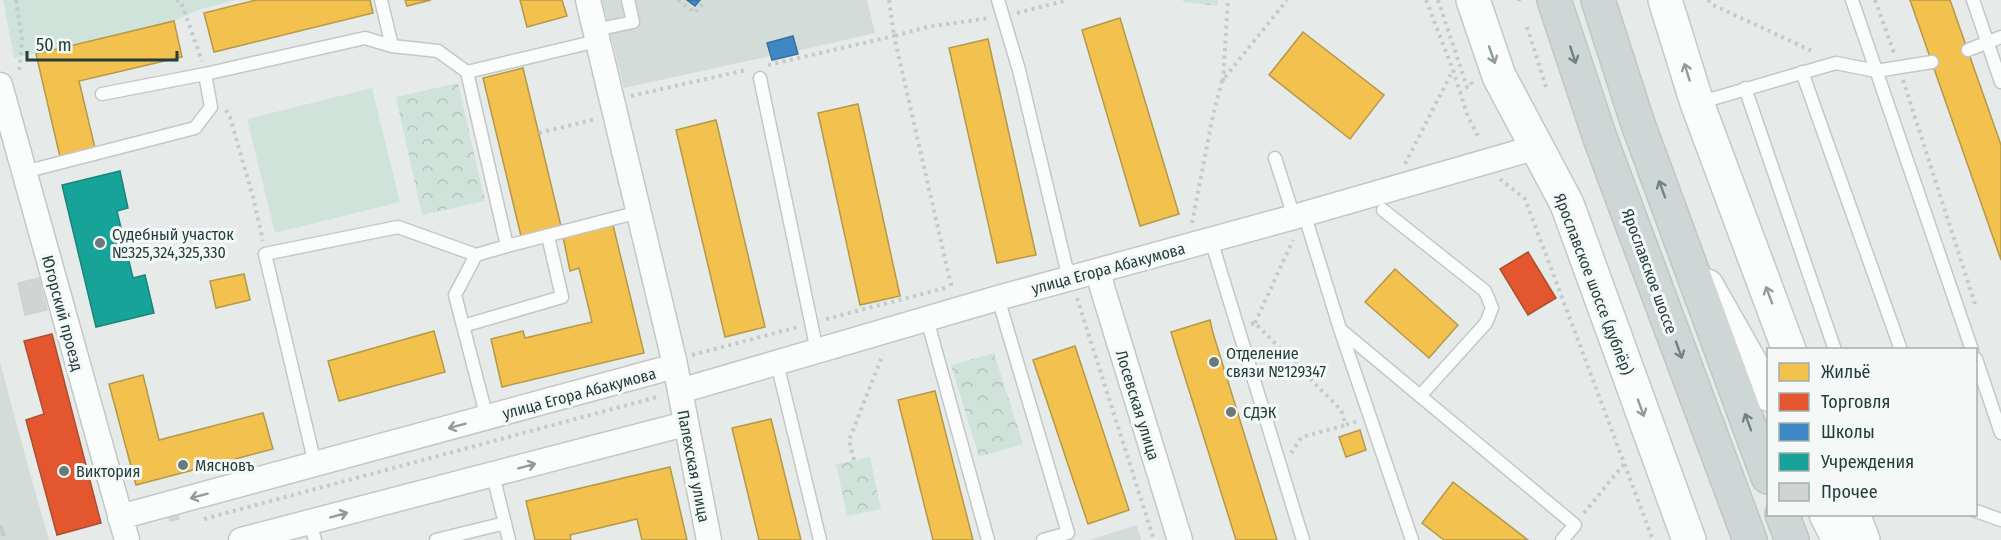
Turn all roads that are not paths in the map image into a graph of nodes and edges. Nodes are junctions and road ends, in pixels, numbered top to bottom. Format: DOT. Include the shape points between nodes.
graph roads {
  1 [pos="381,0"];
  2 [pos="588,0"];
  3 [pos="628,0"];
  4 [pos="998,0"];
  5 [pos="1473,0"];
  6 [pos="1554,0"];
  7 [pos="1598,0"];
  8 [pos="1665,0"];
  9 [pos="1852,0"];
  10 [pos="1973,0"];
  11 [pos="596,35"];
  12 [pos="2001,38"];
  13 [pos="1988,43"];
  14 [pos="392,46"];
  15 [pos="1968,50"];
  16 [pos="1932,62"];
  17 [pos="1876,71"];
  18 [pos="467,72"];
  19 [pos="1802,72"];
  20 [pos="759,73"];
  21 [pos="205,74"];
  22 [pos="9,80"];
  23 [pos="2001,82"];
  24 [pos="1745,88"];
  25 [pos="102,94"];
  26 [pos="1697,103"];
  27 [pos="1537,147"];
  28 [pos="1275,158"];
  29 [pos="24,172"];
  30 [pos="1383,210"];
  31 [pos="639,212"];
  32 [pos="1298,221"];
  33 [pos="548,236"];
  34 [pos="1211,240"];
  35 [pos="1682,244"];
  36 [pos="507,246"];
  37 [pos="476,255"];
  38 [pos="1099,271"];
  39 [pos="1072,287"];
  40 [pos="998,298"];
  41 [pos="927,319"];
  42 [pos="463,326"];
  43 [pos="1340,329"];
  44 [pos="1788,348"];
  45 [pos="1834,348"];
  46 [pos="1900,348"];
  47 [pos="1971,348"];
  48 [pos="817,351"];
  49 [pos="1977,362"];
  50 [pos="777,363"];
  51 [pos="675,366"];
  52 [pos="680,391"];
  53 [pos="1767,392"];
  54 [pos="1420,396"];
  55 [pos="480,420"];
  56 [pos="685,424"];
  57 [pos="2001,433"];
  58 [pos="315,464"];
  59 [pos="1767,474"];
  60 [pos="489,476"];
  61 [pos="1977,511"];
  62 [pos="1783,516"];
  63 [pos="1827,516"];
  64 [pos="1854,516"];
  65 [pos="120,517"];
  66 [pos="2001,520"];
  67 [pos="505,523"];
  68 [pos="312,531"];
  69 [pos="127,540"];
  70 [pos="241,540"];
  71 [pos="436,540"];
  72 [pos="509,540"];
  73 [pos="709,540"];
  74 [pos="820,540"];
  75 [pos="988,540"];
  76 [pos="1044,540"];
  77 [pos="1180,540"];
  78 [pos="1303,540"];
  79 [pos="1412,540"];
  80 [pos="1562,540"];
  81 [pos="1689,540"];
  82 [pos="1750,540"];
  83 [pos="1792,540"];
  84 [pos="1839,540"];
  85 [pos="1863,540"];
  1 -- 14 [label="lane"];
  2 -- 11 [label="street, улица Егора Абакумова"];
  3 -- 11 [label="lane" via="633,22"];
  4 -- 39 [label="lane"];
  5 -- 27 [label="street, Ярославское шоссе (дублёр), one-way" via="1499,76"];
  6 -- 82 [label="main road, Ярославское шоссе, one-way" via="1600,138"];
  35 -- 7 [label="main road, one-way"];
  26 -- 8 [label="street, one-way"];
  9 -- 17 [label="lane"];
  10 -- 13 [label="lane"];
  11 -- 18 [label="lane"];
  11 -- 31 [label="street, улица Егора Абакумова"];
  12 -- 13 [label="lane"];
  13 -- 15 [label="lane"];
  13 -- 23 [label="lane"];
  14 -- 18 [label="lane" via="438,51"];
  14 -- 21 [label="lane" via="365,38"];
  16 -- 17 [label="lane"];
  17 -- 19 [label="lane" via="1836,63"];
  17 -- 47 [label="lane"];
  18 -- 36 [label="lane"];
  19 -- 24 [label="lane"];
  19 -- 46 [label="lane"];
  20 -- 48 [label="lane"];
  21 -- 25 [label="lane"];
  21 -- 29 [label="lane" via="211,107 195,128"];
  22 -- 29 [label="street, Югорский проезд"];
  24 -- 26 [label="lane"];
  24 -- 45 [label="lane"];
  44 -- 26 [label="street, one-way"];
  27 -- 32 [label="street, улица Егора Абакумова" via="1484,150"];
  27 -- 81 [label="street, Ярославское шоссе (дублёр), one-way" via="1567,204"];
  28 -- 32 [label="lane"];
  29 -- 65 [label="street, Югорский проезд"];
  30 -- 54 [label="lane" via="1485,291 1492,308 1486,323"];
  31 -- 33 [label="lane"];
  31 -- 51 [label="street, улица Егора Абакумова"];
  32 -- 34 [label="street, улица Егора Абакумова"];
  32 -- 43 [label="lane"];
  33 -- 36 [label="lane"];
  33 -- 42 [label="lane" via="562,297"];
  34 -- 38 [label="street, улица Егора Абакумова"];
  34 -- 78 [label="lane"];
  35 -- 53 [label="street"];
  59 -- 35 [label="main road, one-way"];
  36 -- 37 [label="lane"];
  37 -- 42 [label="lane" via="455,296"];
  37 -- 58 [label="lane" via="398,227 265,254"];
  38 -- 39 [label="street, улица Егора Абакумова"];
  38 -- 77 [label="street, Лосевская улица"];
  39 -- 40 [label="street, улица Егора Абакумова"];
  40 -- 41 [label="street, улица Егора Абакумова"];
  40 -- 76 [label="lane" via="1068,533"];
  41 -- 48 [label="street, улица Егора Абакумова"];
  41 -- 75 [label="lane"];
  42 -- 55 [label="lane"];
  43 -- 54 [label="lane"];
  43 -- 79 [label="lane"];
  48 -- 50 [label="street, улица Егора Абакумова"];
  49 -- 57 [label="lane"];
  50 -- 52 [label="street, улица Егора Абакумова"];
  50 -- 74 [label="lane"];
  51 -- 52 [label="street, Палехская улица"];
  51 -- 55 [label="street, улица Егора Абакумова"];
  52 -- 56 [label="street, Палехская улица"];
  54 -- 80 [label="lane" via="1575,525"];
  55 -- 58 [label="street, улица Егора Абакумова, one-way"];
  60 -- 56 [label="street, one-way"];
  56 -- 73 [label="street, Палехская улица"];
  58 -- 65 [label="street, улица Егора Абакумова, one-way"];
  60 -- 67 [label="lane"];
  68 -- 60 [label="street, one-way"];
  61 -- 66 [label="lane"];
  62 -- 83 [label="main road"];
  63 -- 84 [label="street"];
  64 -- 85 [label="street"];
  65 -- 69 [label="street, Югорский проезд"];
  67 -- 71 [label="lane"];
  67 -- 72 [label="lane"];
  68 -- 70 [label="street"];
}
